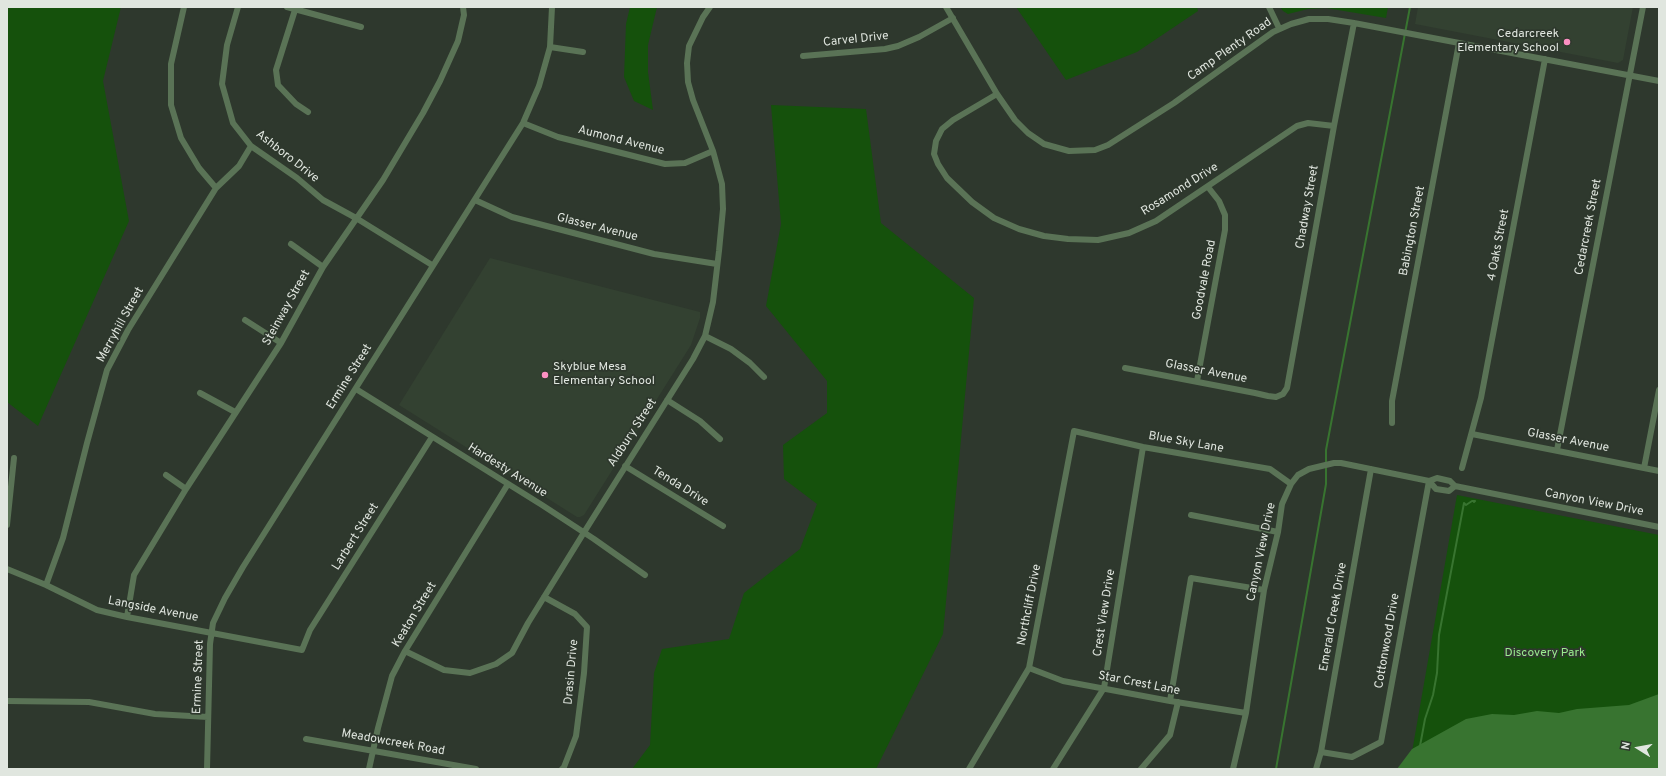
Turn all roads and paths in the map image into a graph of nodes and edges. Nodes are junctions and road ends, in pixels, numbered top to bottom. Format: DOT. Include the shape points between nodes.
graph roads {
  1 [pos="184,7"];
  2 [pos="238,7"];
  3 [pos="286,7"];
  4 [pos="463,7"];
  5 [pos="552,7"];
  6 [pos="710,7"];
  7 [pos="946,7"];
  8 [pos="1269,7"];
  9 [pos="1642,7"];
  10 [pos="295,10"];
  11 [pos="953,18"];
  12 [pos="1354,23"];
  13 [pos="361,27"];
  14 [pos="1279,28"];
  15 [pos="1459,43"];
  16 [pos="550,47"];
  17 [pos="583,52"];
  18 [pos="803,56"];
  19 [pos="1545,59"];
  20 [pos="1629,75"];
  21 [pos="1659,80"];
  22 [pos="997,94"];
  23 [pos="308,112"];
  24 [pos="523,123"];
  25 [pos="1334,126"];
  26 [pos="251,146"];
  27 [pos="713,151"];
  28 [pos="1208,187"];
  29 [pos="216,188"];
  30 [pos="475,200"];
  31 [pos="356,218"];
  32 [pos="291,244"];
  33 [pos="717,264"];
  34 [pos="432,265"];
  35 [pos="323,267"];
  36 [pos="245,320"];
  37 [pos="705,336"];
  38 [pos="281,343"];
  39 [pos="1125,368"];
  40 [pos="764,377"];
  41 [pos="1197,381"];
  42 [pos="356,389"];
  43 [pos="1659,390"];
  44 [pos="200,393"];
  45 [pos="1283,394"];
  46 [pos="667,400"];
  47 [pos="235,412"];
  48 [pos="1392,423"];
  49 [pos="1074,431"];
  50 [pos="1472,434"];
  51 [pos="432,437"];
  52 [pos="720,439"];
  53 [pos="1143,447"];
  54 [pos="1557,450"];
  55 [pos="14,458"];
  56 [pos="625,466"];
  57 [pos="1462,468"];
  58 [pos="1644,468"];
  59 [pos="1371,469"];
  60 [pos="1659,471"];
  61 [pos="166,475"];
  62 [pos="1429,481"];
  63 [pos="508,484"];
  64 [pos="1291,484"];
  65 [pos="1455,486"];
  66 [pos="186,489"];
  67 [pos="1191,515"];
  68 [pos="7,525"];
  69 [pos="723,526"];
  70 [pos="1659,527"];
  71 [pos="584,532"];
  72 [pos="1278,532"];
  73 [pos="7,569"];
  74 [pos="645,575"];
  75 [pos="46,585"];
  76 [pos="1264,590"];
  77 [pos="544,597"];
  78 [pos="127,617"];
  79 [pos="211,633"];
  80 [pos="302,650"];
  81 [pos="405,651"];
  82 [pos="1028,668"];
  83 [pos="1104,688"];
  84 [pos="7,701"];
  85 [pos="1170,702"];
  86 [pos="1178,702"];
  87 [pos="1246,713"];
  88 [pos="208,717"];
  89 [pos="306,739"];
  90 [pos="373,750"];
  91 [pos="1321,752"];
  92 [pos="207,769"];
  93 [pos="370,769"];
  94 [pos="476,769"];
  95 [pos="562,769"];
  96 [pos="969,769"];
  97 [pos="1053,769"];
  98 [pos="1141,769"];
  99 [pos="1233,769"];
  100 [pos="1316,769"];
  1 -- 29 [label="street" via="171,64 171,105 181,138 199,168"];
  2 -- 26 [label="street, Ashboro Drive" via="227,45 222,84 233,123"];
  3 -- 10 [label="street"];
  4 -- 31 [label="street, Steinway Street" via="464,15 458,41 440,81 383,180"];
  5 -- 16 [label="street, Ermine Street"];
  6 -- 27 [label="street, Aldbury Street" via="689,46 687,63 688,82 693,100"];
  7 -- 11 [label="street, Camp Plenty Road"];
  8 -- 14 [label="street"];
  9 -- 20 [label="street, Cedarcreek Street"];
  10 -- 13 [label="street"];
  10 -- 23 [label="street" via="276,70 278,86"];
  11 -- 18 [label="street, Carvel Drive" via="898,46"];
  11 -- 22 [label="street, Camp Plenty Road"];
  12 -- 14 [label="street, Camp Plenty Road" via="1309,19"];
  12 -- 15 [label="street, Camp Plenty Road"];
  12 -- 25 [label="street, Chadway Street"];
  14 -- 22 [label="street, Camp Plenty Road" via="1122,138 1095,150 1069,151 1044,144 1015,120"];
  15 -- 19 [label="street, Camp Plenty Road"];
  15 -- 48 [label="street, Babington Street" via="1392,401"];
  16 -- 17 [label="street"];
  16 -- 24 [label="street, Ermine Street" via="539,86"];
  19 -- 20 [label="street, Camp Plenty Road"];
  19 -- 50 [label="street, 4 Oaks Street"];
  20 -- 21 [label="street, Camp Plenty Road"];
  20 -- 54 [label="street, Cedarcreek Street"];
  22 -- 28 [label="street, Rosamond Drive" via="942,129 936,141 934,154 947,178 972,202 994,218 1044,236 1098,240 1129,233 1156,222"];
  24 -- 27 [label="street, Aumond Avenue" via="558,137 665,164 685,163"];
  24 -- 30 [label="street, Ermine Street"];
  25 -- 28 [label="street, Rosamond Drive" via="1308,123 1297,126"];
  25 -- 45 [label="street, Chadway Street" via="1287,388"];
  26 -- 29 [label="street, Merryhill Street" via="239,166"];
  26 -- 31 [label="street, Ashboro Drive" via="323,200"];
  27 -- 33 [label="street, Aldbury Street" via="722,184 723,209"];
  28 -- 41 [label="street, Goodvale Road" via="1219,201 1225,215 1226,230"];
  29 -- 75 [label="street, Merryhill Street" via="128,330 107,370 63,538"];
  30 -- 33 [label="street, Glasser Avenue" via="512,217 654,254"];
  30 -- 34 [label="street, Ermine Street"];
  31 -- 34 [label="street, Ashboro Drive"];
  31 -- 35 [label="street, Steinway Street"];
  32 -- 35 [label="street"];
  33 -- 37 [label="street, Aldbury Street" via="713,302"];
  34 -- 42 [label="street, Ermine Street"];
  35 -- 38 [label="street, Steinway Street"];
  36 -- 38 [label="street"];
  37 -- 40 [label="street" via="732,349"];
  37 -- 46 [label="street, Aldbury Street"];
  38 -- 47 [label="street, Steinway Street"];
  39 -- 41 [label="street, Glasser Avenue"];
  41 -- 45 [label="street, Glasser Avenue" via="1268,396 1276,397"];
  42 -- 51 [label="street, Hardesty Avenue"];
  42 -- 79 [label="street, Ermine Street" via="243,567 225,598"];
  43 -- 58 [label="street"];
  44 -- 47 [label="street"];
  46 -- 52 [label="street" via="700,421"];
  46 -- 56 [label="street, Aldbury Street"];
  47 -- 66 [label="street, Steinway Street"];
  49 -- 53 [label="street, Blue Sky Lane"];
  49 -- 82 [label="street, Northcliff Drive"];
  50 -- 54 [label="street, Glasser Avenue"];
  50 -- 57 [label="street, 4 Oaks Street"];
  51 -- 63 [label="street, Hardesty Avenue"];
  51 -- 80 [label="street, Larbert Street" via="310,630"];
  53 -- 64 [label="street, Blue Sky Lane" via="1270,469"];
  53 -- 83 [label="street, Crest View Drive"];
  54 -- 58 [label="street, Glasser Avenue"];
  55 -- 68 [label="street"];
  56 -- 69 [label="street, Tenda Drive"];
  56 -- 71 [label="street, Aldbury Street"];
  58 -- 60 [label="street, Glasser Avenue"];
  59 -- 62 [label="street, Canyon View Drive"];
  59 -- 64 [label="street, Canyon View Drive" via="1341,463 1318,466 1304,472"];
  59 -- 91 [label="street, Emerald Creek Drive"];
  61 -- 66 [label="street"];
  62 -- 65 [label="street, Canyon View Drive" via="1437,478 1450,481"];
  62 -- 65 [label="street, Canyon View Drive" via="1436,489 1449,491"];
  62 -- 91 [label="street, Cottonwood Drive" via="1381,742 1352,757"];
  63 -- 71 [label="street, Hardesty Avenue"];
  63 -- 81 [label="street, Keaton Street"];
  64 -- 72 [label="street, Canyon View Drive" via="1282,504"];
  65 -- 70 [label="street, Canyon View Drive"];
  66 -- 78 [label="street, Steinway Street" via="134,575"];
  67 -- 72 [label="street"];
  71 -- 74 [label="street, Hardesty Avenue"];
  71 -- 77 [label="street, Aldbury Street"];
  72 -- 76 [label="street, Canyon View Drive"];
  73 -- 75 [label="street, Langside Avenue"];
  75 -- 78 [label="street, Langside Avenue" via="97,610"];
  76 -- 85 [label="street" via="1192,578"];
  76 -- 87 [label="street, Canyon View Drive"];
  77 -- 81 [label="street, Aldbury Street" via="512,653 496,664 470,673 444,670"];
  77 -- 95 [label="street, Drasin Drive" via="575,614 587,627 576,736"];
  78 -- 79 [label="street, Langside Avenue"];
  79 -- 80 [label="street, Langside Avenue"];
  79 -- 88 [label="street, Ermine Street"];
  81 -- 90 [label="street, Keaton Street" via="392,676"];
  82 -- 83 [label="street, Star Crest Lane" via="1063,681"];
  82 -- 96 [label="street, Northcliff Drive"];
  83 -- 85 [label="street, Star Crest Lane"];
  83 -- 97 [label="street, Crest View Drive"];
  84 -- 88 [label="street" via="89,702 155,714"];
  85 -- 86 [label="street, Star Crest Lane"];
  86 -- 87 [label="street, Star Crest Lane"];
  86 -- 98 [label="street" via="1170,735"];
  87 -- 99 [label="street, Canyon View Drive"];
  88 -- 92 [label="street, Ermine Street"];
  89 -- 90 [label="street, Meadowcreek Road"];
  90 -- 93 [label="street, Keaton Street"];
  90 -- 94 [label="street, Meadowcreek Road"];
  91 -- 100 [label="street, Emerald Creek Drive"];
}
